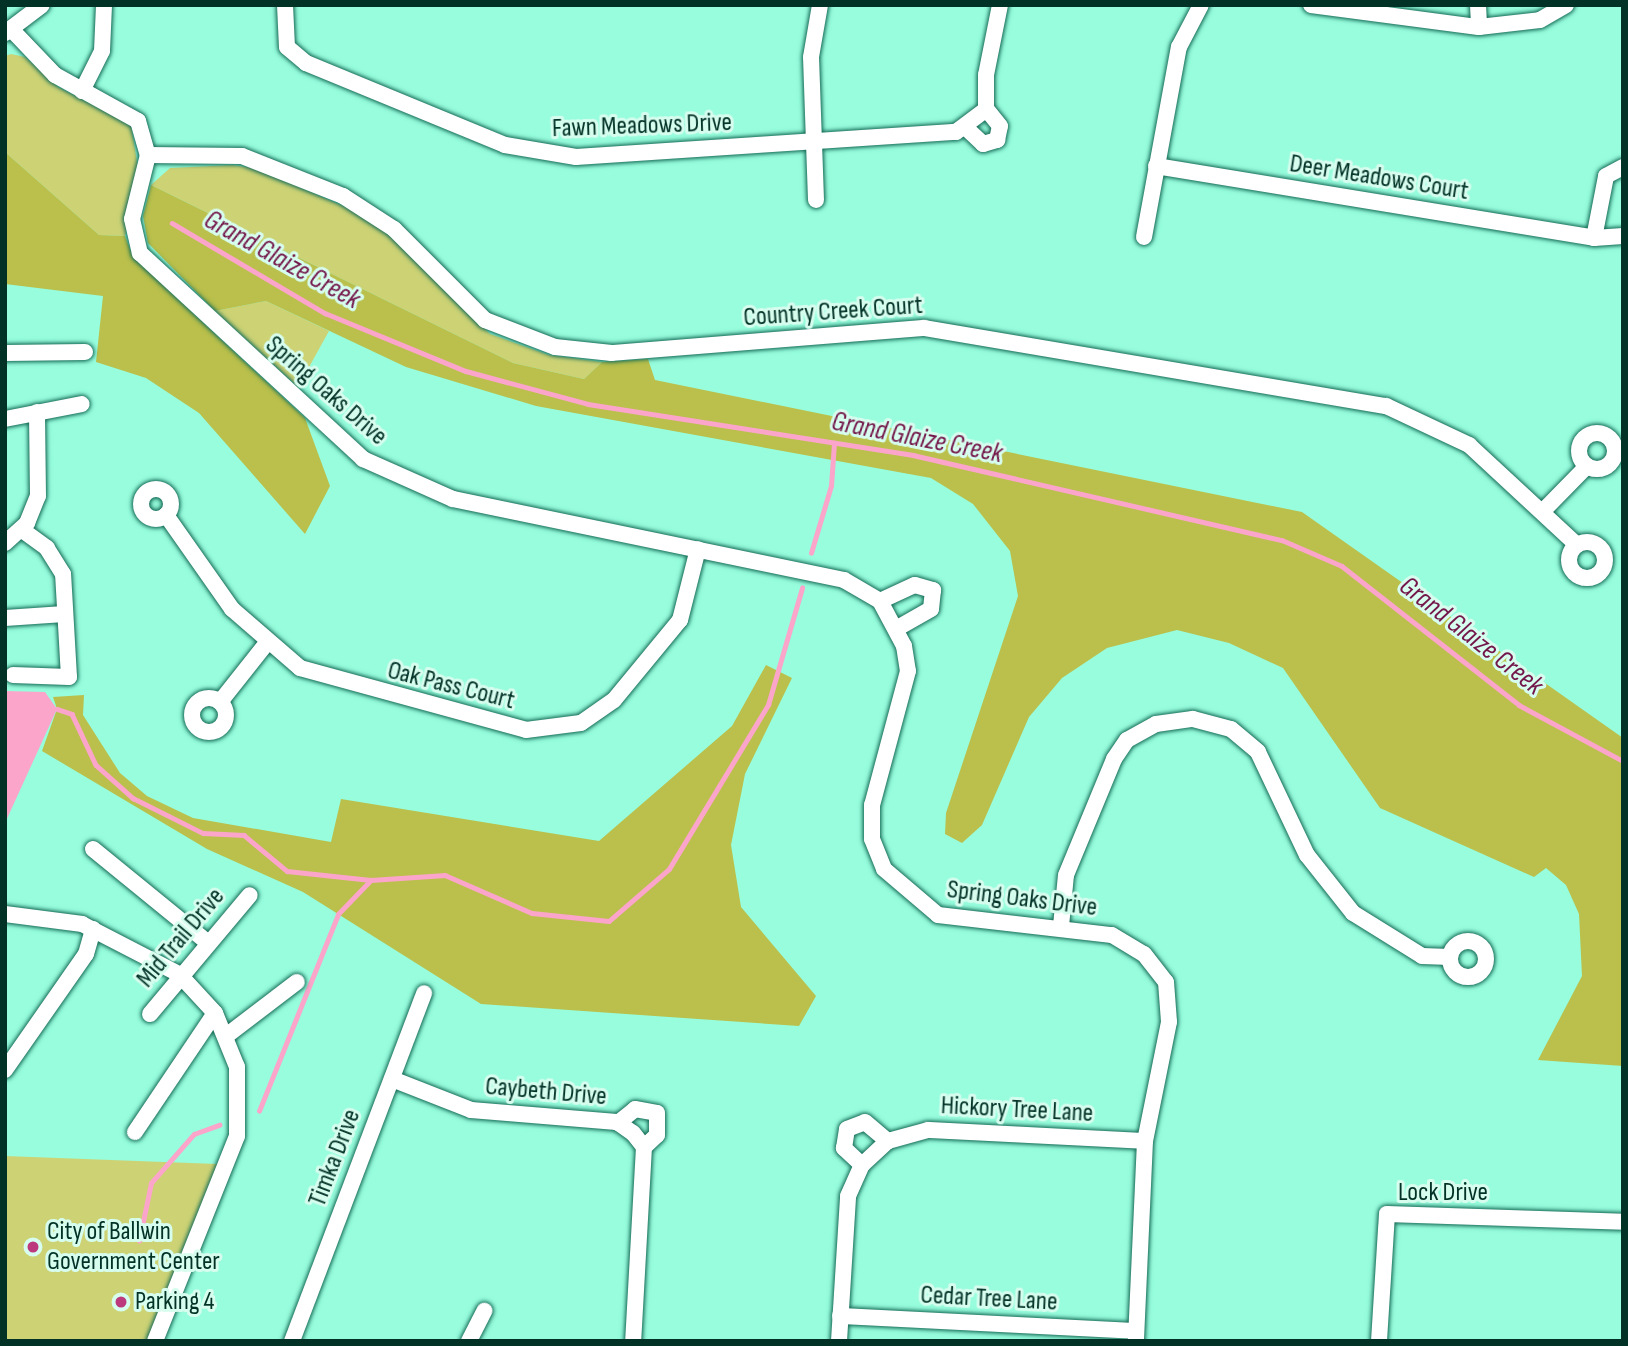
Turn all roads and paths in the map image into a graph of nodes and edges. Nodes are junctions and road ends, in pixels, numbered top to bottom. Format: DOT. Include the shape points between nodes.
graph roads {
  1 [pos="42,5"];
  2 [pos="104,5"];
  3 [pos="285,5"];
  4 [pos="820,5"];
  5 [pos="1000,5"];
  6 [pos="1201,5"];
  7 [pos="1311,5"];
  8 [pos="1478,5"];
  9 [pos="1566,5"];
  10 [pos="1479,27"];
  11 [pos="8,31"];
  12 [pos="82,90"];
  13 [pos="812,141"];
  14 [pos="148,155"];
  15 [pos="1156,166"];
  16 [pos="1623,167"];
  17 [pos="816,200"];
  18 [pos="1623,236"];
  19 [pos="1144,237"];
  20 [pos="1594,238"];
  21 [pos="85,352"];
  22 [pos="5,353"];
  23 [pos="82,404"];
  24 [pos="37,412"];
  25 [pos="5,419"];
  26 [pos="1587,466"];
  27 [pos="1543,511"];
  28 [pos="166,515"];
  29 [pos="22,530"];
  30 [pos="5,543"];
  31 [pos="1577,545"];
  32 [pos="698,549"];
  33 [pos="880,601"];
  34 [pos="64,614"];
  35 [pos="5,618"];
  36 [pos="897,629"];
  37 [pos="265,644"];
  38 [pos="13,675"];
  39 [pos="220,702"];
  40 [pos="93,849"];
  41 [pos="250,895"];
  42 [pos="5,914"];
  43 [pos="1061,926"];
  44 [pos="93,929"];
  45 [pos="206,941"];
  46 [pos="1450,957"];
  47 [pos="179,974"];
  48 [pos="297,982"];
  49 [pos="424,993"];
  50 [pos="215,1013"];
  51 [pos="150,1014"];
  52 [pos="226,1036"];
  53 [pos="5,1070"];
  54 [pos="392,1079"];
  55 [pos="618,1123"];
  56 [pos="135,1132"];
  57 [pos="888,1141"];
  58 [pos="1145,1141"];
  59 [pos="644,1147"];
  60 [pos="862,1165"];
  61 [pos="1623,1222"];
  62 [pos="484,1311"];
  63 [pos="840,1316"];
  64 [pos="1136,1336"];
  65 [pos="155,1341"];
  66 [pos="292,1341"];
  67 [pos="469,1341"];
  68 [pos="633,1341"];
  69 [pos="839,1341"];
  70 [pos="1379,1341"];
  1 -- 11 [label="street"];
  2 -- 12 [label="street" via="102,51"];
  3 -- 13 [label="street, Fawn Meadows Drive" via="287,47 306,63 532,152 598,157"];
  4 -- 13 [label="street" via="811,57"];
  5 -- 13 [label="street, Fawn Meadows Drive" via="976,118"];
  6 -- 15 [label="street" via="1179,47"];
  7 -- 10 [label="street"];
  8 -- 10 [label="street"];
  9 -- 10 [label="street" via="1540,20"];
  11 -- 12 [label="street" via="55,75"];
  12 -- 14 [label="street" via="129,112"];
  13 -- 17 [label="street"];
  14 -- 27 [label="street, Country Creek Court" via="242,156 344,196 394,229 461,301 533,343 612,353 924,328 1173,366 1362,400 1417,417 1469,445"];
  14 -- 32 [label="street, Spring Oaks Drive" via="132,219 140,253 363,459 453,499"];
  15 -- 19 [label="street"];
  15 -- 20 [label="street, Deer Meadows Court"];
  16 -- 20 [label="street" via="1606,176"];
  18 -- 20 [label="street, Deer Meadows Court"];
  21 -- 22 [label="street"];
  23 -- 24 [label="street"];
  24 -- 25 [label="street"];
  24 -- 29 [label="street" via="38,496"];
  26 -- 27 [label="street"];
  27 -- 31 [label="street, Country Creek Court"];
  28 -- 37 [label="street, Oak Pass Court" via="232,609"];
  29 -- 30 [label="street"];
  29 -- 34 [label="street" via="58,561"];
  32 -- 33 [label="street, Spring Oaks Drive" via="844,580"];
  32 -- 37 [label="street, Oak Pass Court" via="681,621 614,700 564,729 526,730 338,684"];
  33 -- 36 [label="street, Spring Oaks Drive"];
  33 -- 36 [label="street" via="915,585 933,590 931,610"];
  34 -- 35 [label="street"];
  34 -- 38 [label="street" via="69,677"];
  36 -- 43 [label="street, Spring Oaks Drive" via="908,671 899,724 875,789 876,855 907,895 938,915"];
  37 -- 39 [label="street"];
  40 -- 45 [label="street"];
  41 -- 45 [label="street, Mid Trail Drive"];
  42 -- 44 [label="street"];
  43 -- 46 [label="street" via="1066,875 1114,759 1127,740 1156,724 1193,719 1231,729 1258,752 1307,855 1353,913 1422,956"];
  43 -- 58 [label="street, Spring Oaks Drive" via="1129,943 1166,982 1169,1022"];
  44 -- 47 [label="street"];
  44 -- 53 [label="street" via="86,954"];
  45 -- 47 [label="street, Mid Trail Drive"];
  47 -- 50 [label="street"];
  47 -- 51 [label="street, Mid Trail Drive"];
  48 -- 52 [label="street"];
  49 -- 54 [label="street, Timka Drive"];
  50 -- 52 [label="street"];
  50 -- 56 [label="street"];
  52 -- 65 [label="street" via="237,1067 237,1136"];
  54 -- 55 [label="street, Caybeth Drive" via="471,1110"];
  54 -- 66 [label="street, Timka Drive"];
  55 -- 59 [label="street, Caybeth Drive"];
  55 -- 59 [label="street, Caybeth Drive" via="635,1109 657,1113 657,1135"];
  57 -- 58 [label="street, Hickory Tree Lane" via="928,1130"];
  57 -- 60 [label="street, Hickory Tree Lane"];
  57 -- 60 [label="street" via="865,1122 847,1129 844,1148"];
  58 -- 64 [label="street, Spring Oaks Drive"];
  59 -- 68 [label="street, Caybeth Drive"];
  60 -- 63 [label="street, Hickory Tree Lane" via="848,1196"];
  61 -- 70 [label="street, Lock Drive" via="1387,1214"];
  62 -- 67 [label="street"];
  63 -- 64 [label="street, Cedar Tree Lane"];
  63 -- 69 [label="street"];
}
